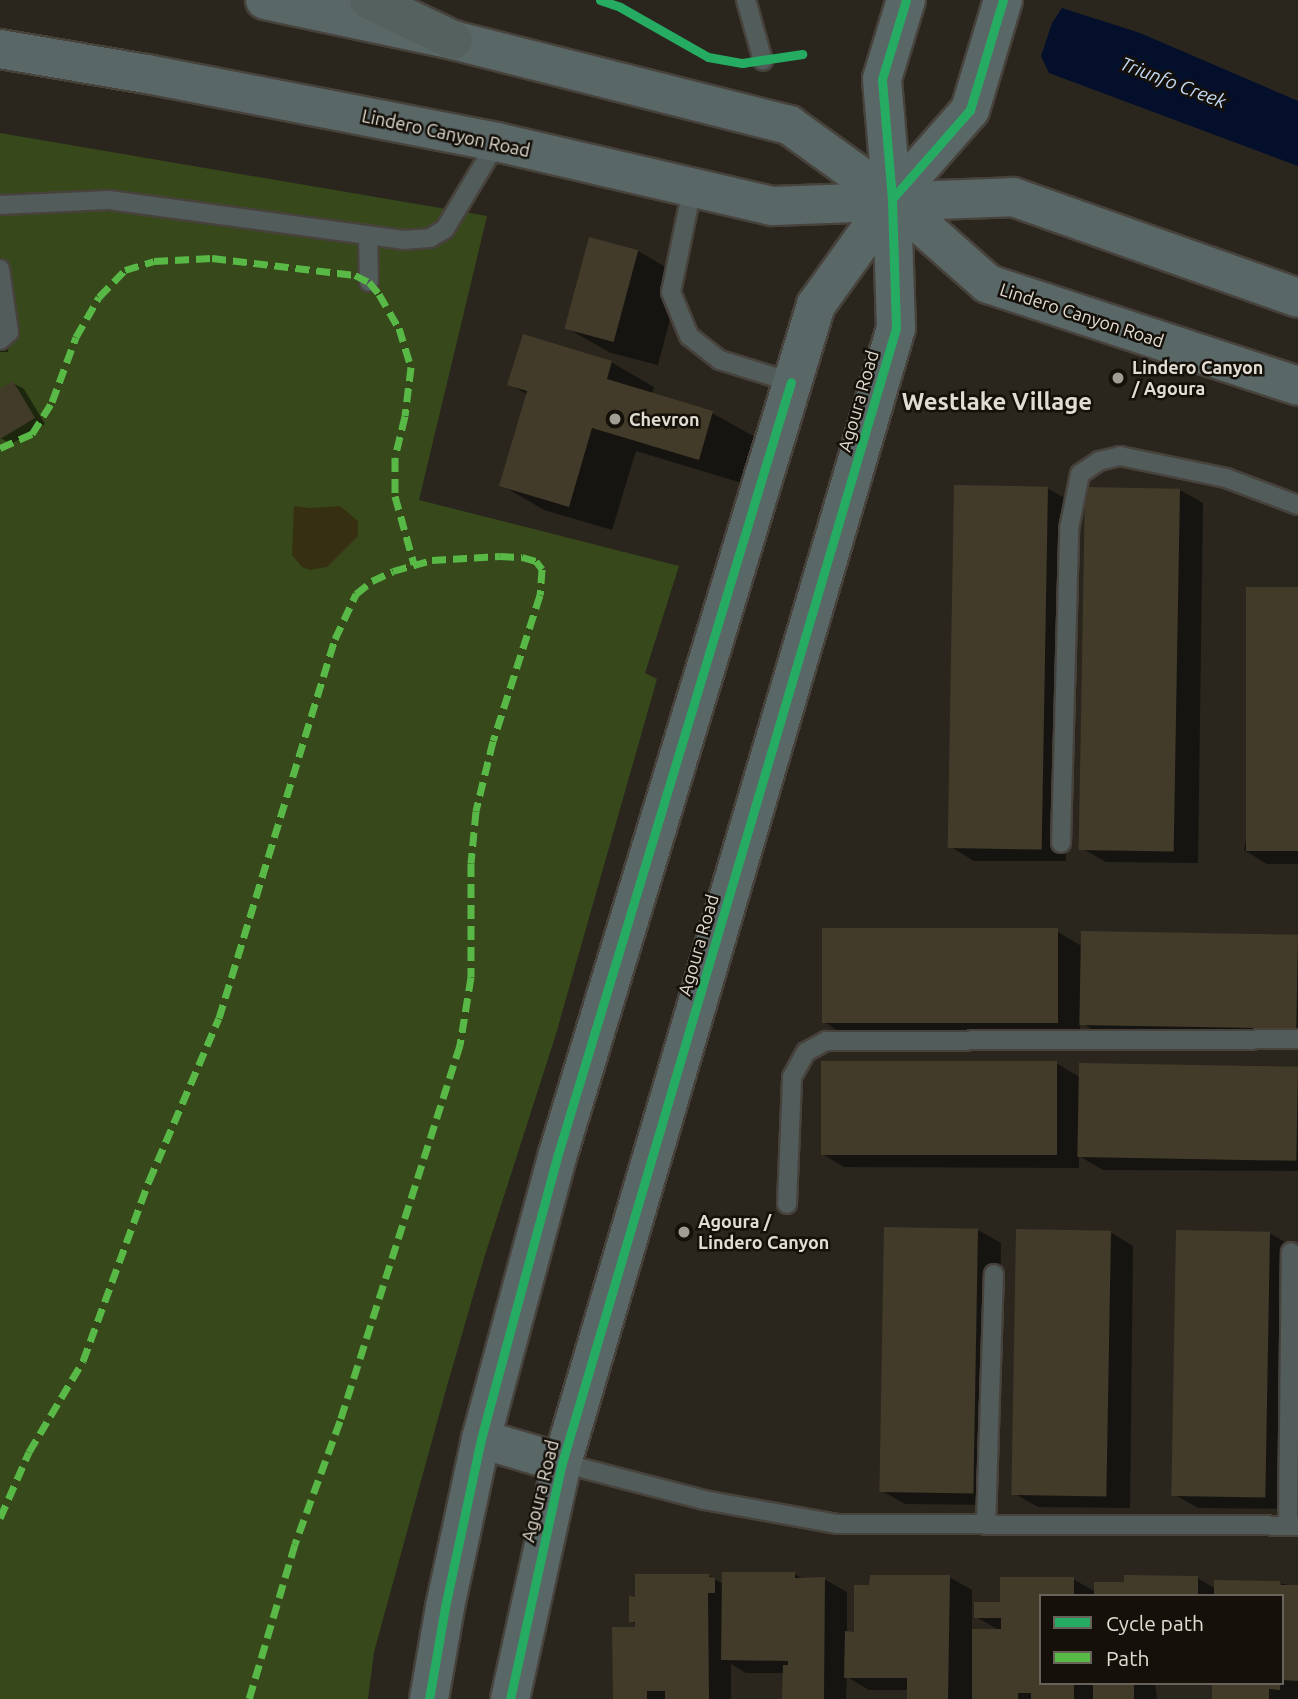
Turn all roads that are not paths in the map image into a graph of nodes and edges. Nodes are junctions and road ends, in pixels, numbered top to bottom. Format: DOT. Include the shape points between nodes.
graph roads {
  1 [pos="265,0"];
  2 [pos="369,0"];
  3 [pos="746,0"];
  4 [pos="906,0"];
  5 [pos="1003,0"];
  6 [pos="453,40"];
  7 [pos="0,49"];
  8 [pos="763,61"];
  9 [pos="497,142"];
  10 [pos="692,190"];
  11 [pos="892,199"];
  12 [pos="0,205"];
  13 [pos="368,236"];
  14 [pos="0,269"];
  15 [pos="369,282"];
  16 [pos="1298,298"];
  17 [pos="0,340"];
  18 [pos="791,382"];
  19 [pos="1298,386"];
  20 [pos="1298,505"];
  21 [pos="1061,843"];
  22 [pos="1298,1039"];
  23 [pos="787,1205"];
  24 [pos="1291,1252"];
  25 [pos="994,1274"];
  26 [pos="481,1440"];
  27 [pos="562,1463"];
  28 [pos="986,1525"];
  29 [pos="1293,1526"];
  30 [pos="429,1699"];
  31 [pos="510,1699"];
  1 -- 6 [label="main road, Lindero Canyon Road"];
  2 -- 6 [label="highway"];
  3 -- 8 [label="lane"];
  4 -- 11 [label="main road, Agoura Road" via="882,79"];
  5 -- 11 [label="main road" via="970,110"];
  6 -- 11 [label="main road, Lindero Canyon Road" via="789,125"];
  7 -- 9 [label="main road, Lindero Canyon Road"];
  9 -- 10 [label="main road, Lindero Canyon Road"];
  9 -- 13 [label="lane" via="445,229 430,238"];
  10 -- 11 [label="main road, Lindero Canyon Road" via="772,206"];
  10 -- 18 [label="lane" via="671,292 689,336 720,360"];
  11 -- 16 [label="main road, Lindero Canyon Road" via="1013,197"];
  11 -- 18 [label="main road" via="816,305"];
  11 -- 19 [label="main road, Lindero Canyon Road" via="988,284"];
  11 -- 27 [label="main road, Agoura Road" via="896,328"];
  12 -- 13 [label="lane" via="109,200"];
  13 -- 15 [label="lane"];
  14 -- 17 [label="lane" via="9,332"];
  18 -- 26 [label="main road" via="558,1154"];
  20 -- 21 [label="lane" via="1226,478 1121,456 1099,461 1080,474 1069,529"];
  22 -- 23 [label="lane" via="826,1041 806,1052 792,1077"];
  24 -- 29 [label="lane"];
  25 -- 28 [label="lane"];
  26 -- 27 [label="main road"];
  26 -- 30 [label="main road"];
  27 -- 28 [label="lane" via="704,1500 838,1524"];
  27 -- 31 [label="main road, Agoura Road"];
  28 -- 29 [label="lane"];
}
